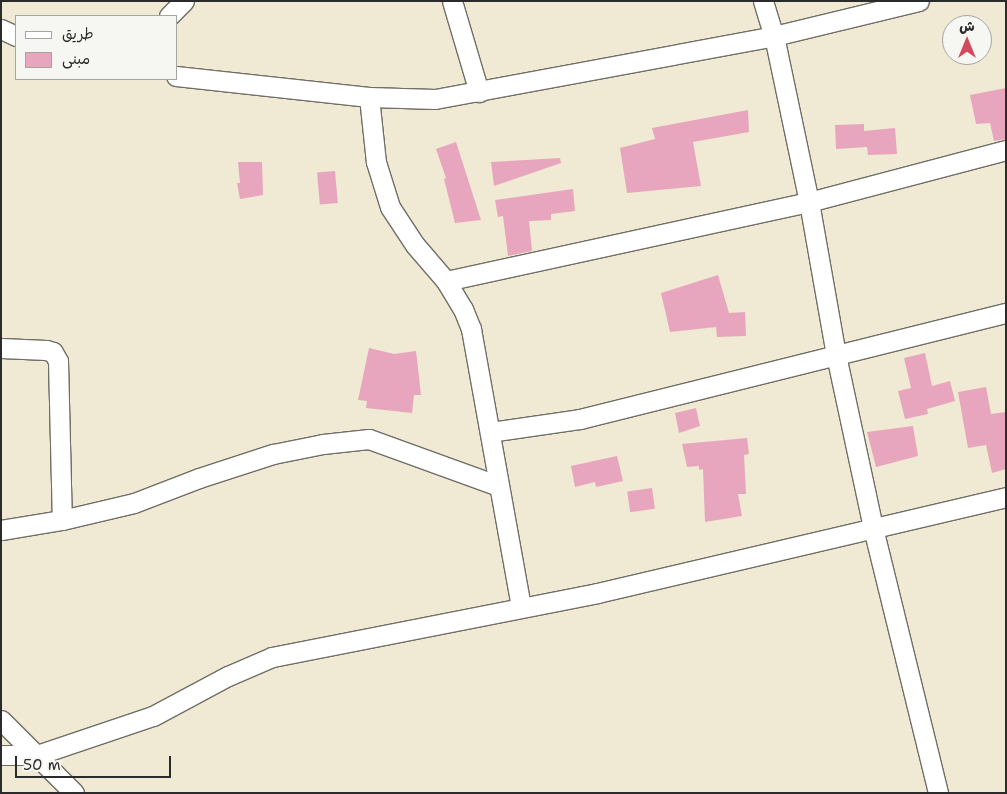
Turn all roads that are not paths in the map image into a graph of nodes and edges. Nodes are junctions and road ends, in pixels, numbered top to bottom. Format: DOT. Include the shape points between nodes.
graph roads {
  1 [pos="184,1"];
  2 [pos="452,1"];
  3 [pos="763,1"];
  4 [pos="919,1"];
  5 [pos="170,15"];
  6 [pos="1,29"];
  7 [pos="15,36"];
  8 [pos="774,36"];
  9 [pos="178,76"];
  10 [pos="480,92"];
  11 [pos="369,97"];
  12 [pos="1006,150"];
  13 [pos="809,202"];
  14 [pos="446,281"];
  15 [pos="1006,313"];
  16 [pos="1,348"];
  17 [pos="836,355"];
  18 [pos="490,432"];
  19 [pos="500,486"];
  20 [pos="1006,497"];
  21 [pos="62,520"];
  22 [pos="873,528"];
  23 [pos="1,530"];
  24 [pos="521,607"];
  25 [pos="1,720"];
  26 [pos="1,755"];
  27 [pos="37,755"];
  28 [pos="74,793"];
  29 [pos="938,793"];
  1 -- 5 [label="street"];
  2 -- 10 [label="street"];
  3 -- 8 [label="street"];
  4 -- 8 [label="street"];
  6 -- 7 [label="street"];
  8 -- 10 [label="street"];
  8 -- 13 [label="street"];
  9 -- 11 [label="street"];
  10 -- 11 [label="street" via="435,99"];
  11 -- 14 [label="street" via="376,162 390,207 415,245"];
  12 -- 13 [label="street"];
  13 -- 14 [label="street"];
  13 -- 17 [label="street"];
  14 -- 18 [label="street" via="471,329"];
  15 -- 17 [label="street"];
  16 -- 21 [label="street" via="46,350 53,352 58,361"];
  17 -- 18 [label="street" via="580,419"];
  17 -- 22 [label="street"];
  18 -- 19 [label="street"];
  19 -- 21 [label="street" via="369,439 273,454 134,503"];
  19 -- 24 [label="street"];
  20 -- 22 [label="street"];
  21 -- 23 [label="street"];
  22 -- 24 [label="street" via="597,593"];
  22 -- 29 [label="street"];
  24 -- 27 [label="street" via="272,657 228,676 153,716"];
  25 -- 27 [label="street"];
  26 -- 27 [label="street"];
  27 -- 28 [label="street"];
}
